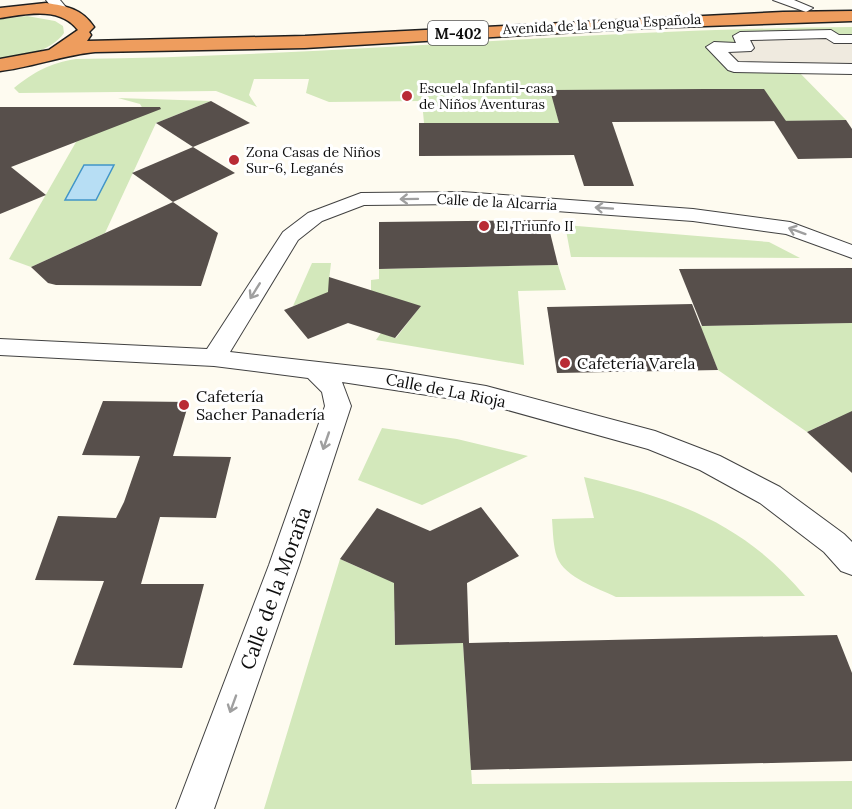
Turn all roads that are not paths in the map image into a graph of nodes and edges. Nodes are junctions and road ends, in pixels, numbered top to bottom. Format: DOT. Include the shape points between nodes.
graph roads {
  1 [pos="780,0"];
  2 [pos="58,6"];
  3 [pos="806,8"];
  4 [pos="852,8"];
  5 [pos="16,9"];
  6 [pos="852,16"];
  7 [pos="85,27"];
  8 [pos="852,39"];
  9 [pos="65,49"];
  10 [pos="6,66"];
  11 [pos="852,69"];
  12 [pos="852,252"];
  13 [pos="0,347"];
  14 [pos="214,358"];
  15 [pos="316,371"];
  16 [pos="852,562"];
  17 [pos="195,809"];
  1 -- 3 [label="street"];
  2 -- 5 [label="highway, M-402"];
  2 -- 7 [label="highway, M-402"];
  3 -- 4 [label="highway, Avenida de la Lengua Española / M-402"];
  3 -- 7 [label="highway, Avenida de la Lengua Española / M-402" via="594,14 232,34 116,33"];
  6 -- 9 [label="highway, Avenida de la Lengua Española / M-402" via="672,20 313,41 105,44"];
  7 -- 9 [label="highway" via="79,39"];
  8 -- 11 [label="street" via="834,39 831,34 740,36 746,48 714,47 734,68"];
  9 -- 10 [label="highway, M-402"];
  12 -- 14 [label="street, Calle de la Alcarria, one-way" via="790,228 693,215 462,198 361,199 315,218 290,236"];
  13 -- 14 [label="street, Calle de La Rioja"];
  14 -- 15 [label="street, Calle de La Rioja"];
  15 -- 16 [label="street, Calle de La Rioja" via="486,395 655,441 710,463 770,495 834,543"];
  15 -- 17 [label="street, Calle de la Moraña, one-way" via="334,388 338,406"];
}
